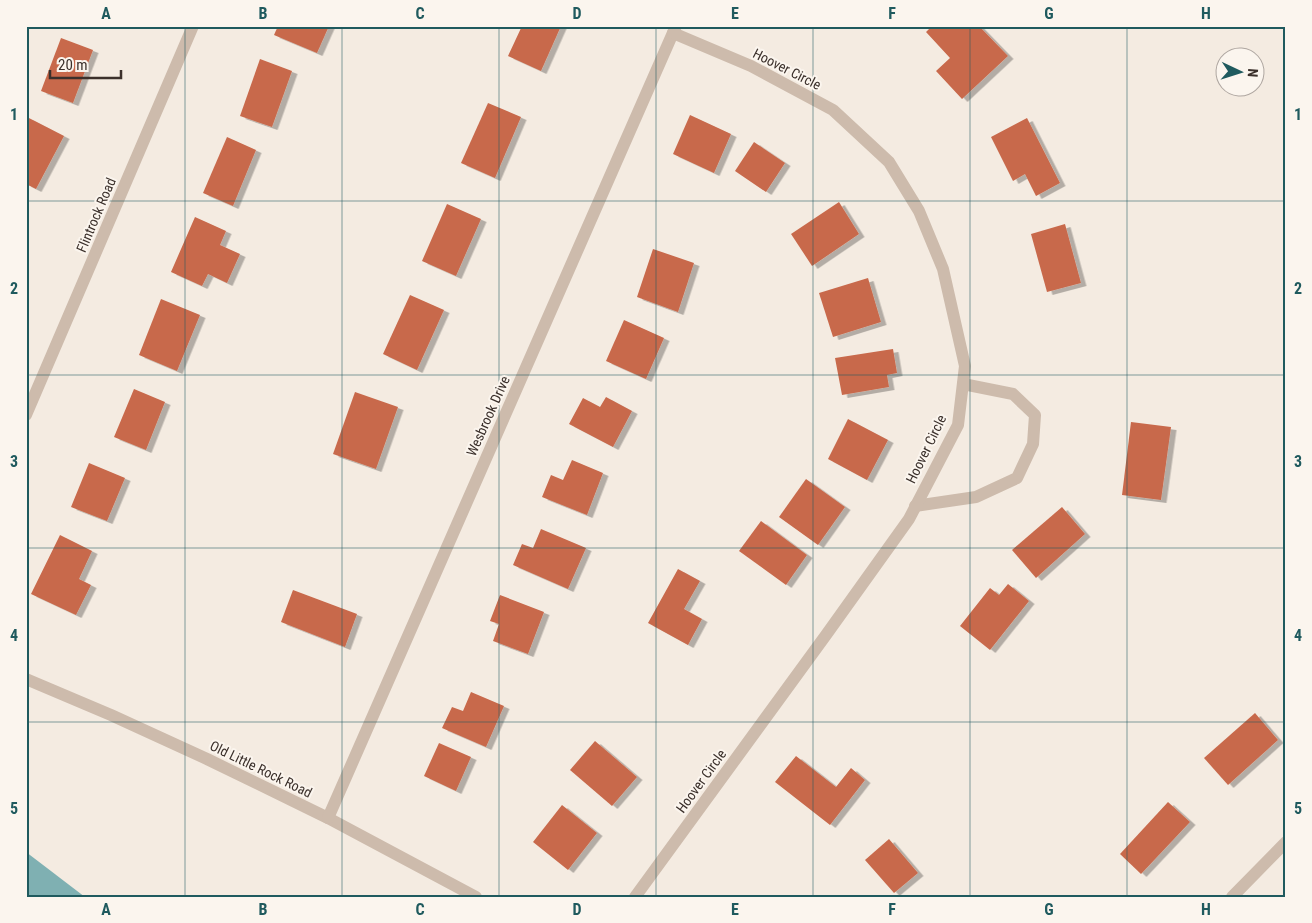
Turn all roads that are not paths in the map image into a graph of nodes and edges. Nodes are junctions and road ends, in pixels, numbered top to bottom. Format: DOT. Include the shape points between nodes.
graph roads {
  1 [pos="193,26"];
  2 [pos="675,30"];
  3 [pos="963,384"];
  4 [pos="31,389"];
  5 [pos="26,415"];
  6 [pos="915,506"];
  7 [pos="26,679"];
  8 [pos="328,818"];
  9 [pos="1286,842"];
  10 [pos="476,897"];
  11 [pos="635,897"];
  12 [pos="1232,897"];
  1 -- 4 [label="street, Flintrock Road"];
  2 -- 3 [label="street, Hoover Circle" via="833,110 889,162 919,211 943,269 965,366"];
  2 -- 8 [label="street, Wesbrook Drive"];
  3 -- 6 [label="street, Hoover Circle" via="958,425"];
  3 -- 6 [label="street" via="1013,394 1035,414 1033,444 1017,478 976,497"];
  4 -- 5 [label="street, Flintrock Road"];
  6 -- 11 [label="street, Hoover Circle" via="826,635"];
  7 -- 8 [label="street, Old Little Rock Road" via="128,723"];
  8 -- 10 [label="street, Old Little Rock Road"];
  9 -- 12 [label="street"];
}
